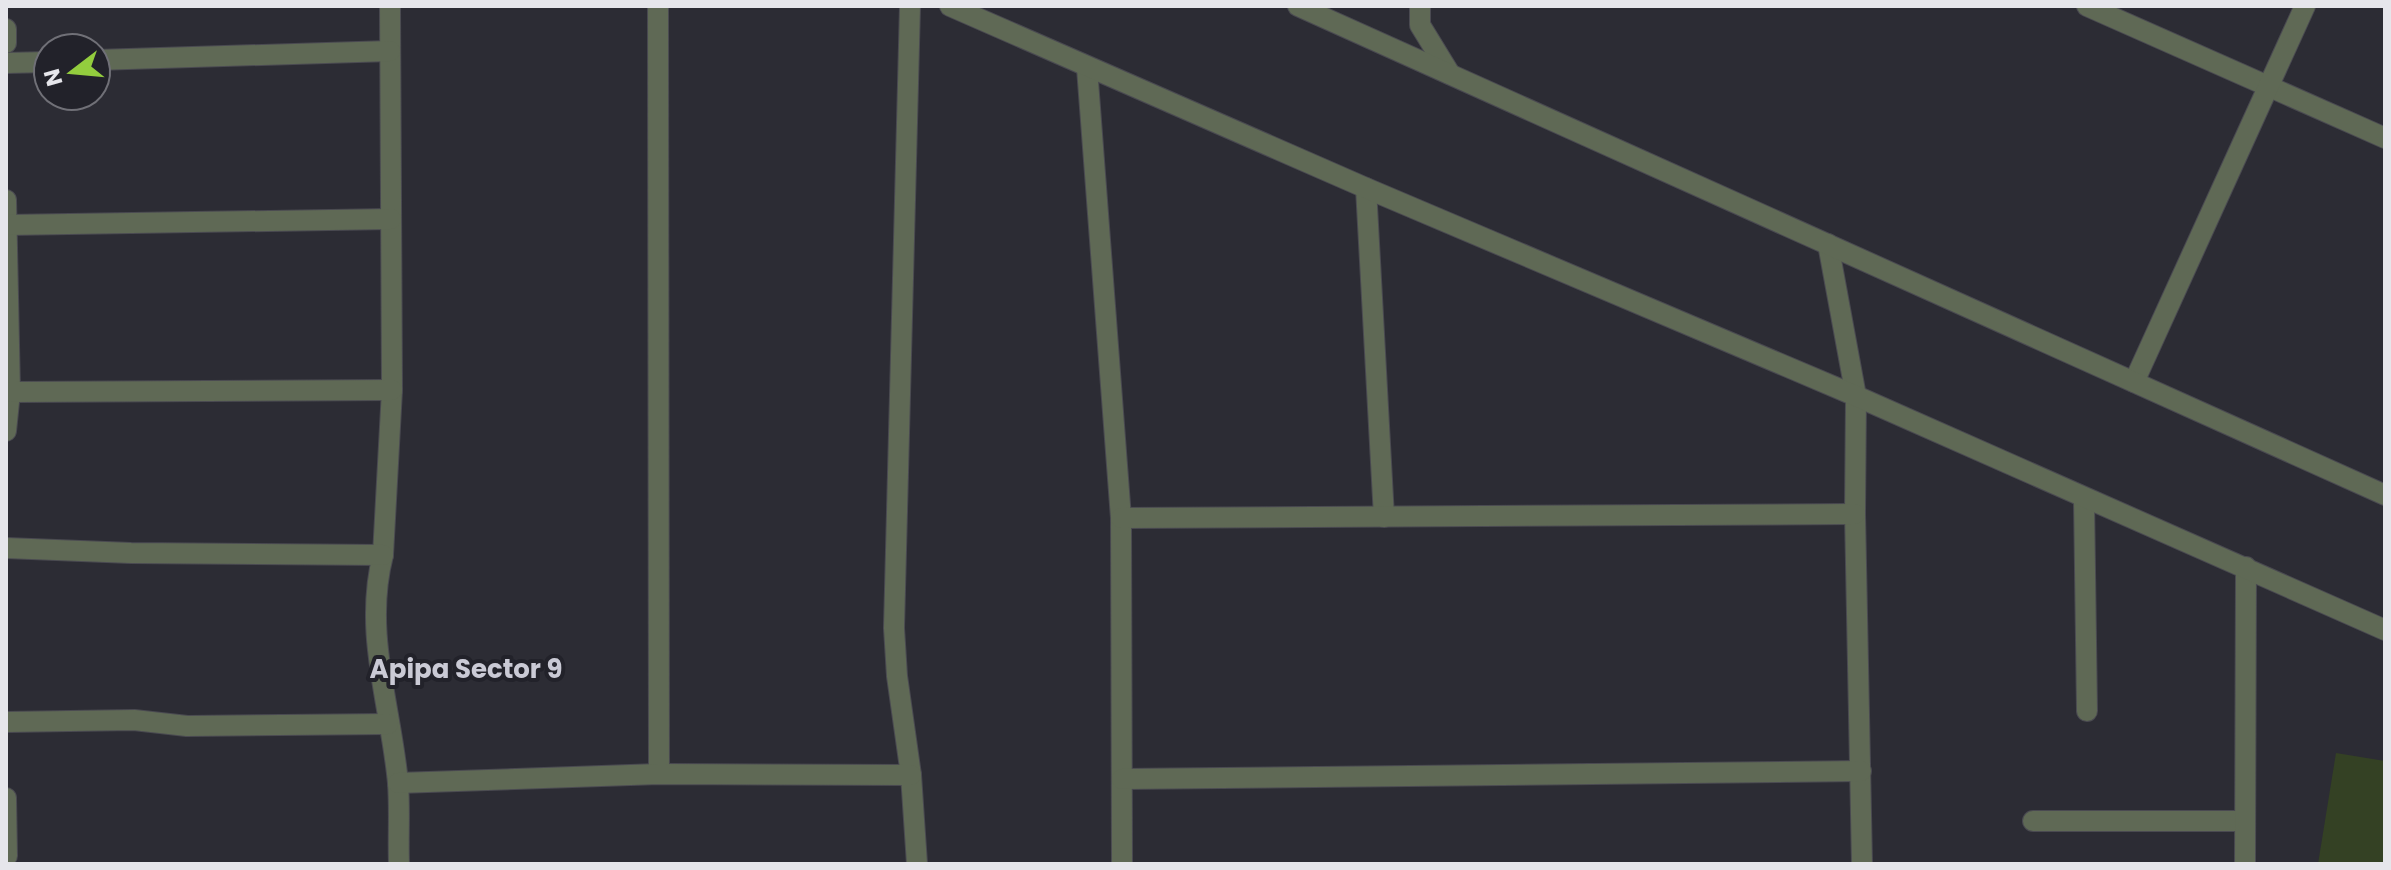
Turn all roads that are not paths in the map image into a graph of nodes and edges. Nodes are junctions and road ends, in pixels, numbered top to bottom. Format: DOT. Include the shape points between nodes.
graph roads {
  1 [pos="390,6"];
  2 [pos="658,6"];
  3 [pos="910,6"];
  4 [pos="950,6"];
  5 [pos="1298,6"];
  6 [pos="1420,6"];
  7 [pos="2087,6"];
  8 [pos="2305,6"];
  9 [pos="6,29"];
  10 [pos="6,43"];
  11 [pos="390,51"];
  12 [pos="112,60"];
  13 [pos="32,62"];
  14 [pos="6,63"];
  15 [pos="1087,68"];
  16 [pos="1450,74"];
  17 [pos="2267,86"];
  18 [pos="2385,138"];
  19 [pos="1366,188"];
  20 [pos="6,200"];
  21 [pos="391,219"];
  22 [pos="7,225"];
  23 [pos="1828,244"];
  24 [pos="2134,382"];
  25 [pos="392,390"];
  26 [pos="10,392"];
  27 [pos="1856,396"];
  28 [pos="6,431"];
  29 [pos="2385,494"];
  30 [pos="2084,499"];
  31 [pos="1855,514"];
  32 [pos="1384,517"];
  33 [pos="1121,518"];
  34 [pos="6,548"];
  35 [pos="383,555"];
  36 [pos="2246,567"];
  37 [pos="2385,630"];
  38 [pos="2087,711"];
  39 [pos="6,722"];
  40 [pos="388,724"];
  41 [pos="1861,771"];
  42 [pos="659,774"];
  43 [pos="911,775"];
  44 [pos="1122,779"];
  45 [pos="398,783"];
  46 [pos="6,798"];
  47 [pos="2033,821"];
  48 [pos="2245,821"];
  49 [pos="7,856"];
  50 [pos="399,864"];
  51 [pos="917,864"];
  52 [pos="1122,864"];
  53 [pos="1862,864"];
  54 [pos="2245,864"];
  1 -- 11 [label="street"];
  2 -- 42 [label="street"];
  3 -- 43 [label="street" via="894,628"];
  4 -- 15 [label="street"];
  5 -- 16 [label="street"];
  6 -- 16 [label="street" via="1420,25"];
  7 -- 17 [label="street"];
  8 -- 17 [label="street"];
  9 -- 10 [label="street"];
  11 -- 12 [label="street"];
  11 -- 21 [label="street"];
  13 -- 14 [label="street"];
  15 -- 19 [label="street"];
  15 -- 33 [label="street"];
  16 -- 23 [label="street"];
  17 -- 18 [label="street"];
  17 -- 24 [label="street"];
  19 -- 27 [label="street"];
  19 -- 32 [label="street"];
  20 -- 22 [label="street"];
  21 -- 22 [label="street"];
  21 -- 25 [label="street"];
  22 -- 26 [label="street"];
  23 -- 24 [label="street"];
  23 -- 27 [label="street"];
  24 -- 29 [label="street"];
  25 -- 26 [label="street"];
  25 -- 35 [label="street"];
  26 -- 28 [label="street"];
  27 -- 30 [label="street"];
  27 -- 31 [label="street"];
  30 -- 36 [label="street"];
  30 -- 38 [label="street"];
  31 -- 32 [label="street"];
  31 -- 41 [label="street"];
  32 -- 33 [label="street"];
  33 -- 44 [label="street"];
  34 -- 35 [label="street"];
  35 -- 40 [label="street" via="374,621"];
  36 -- 37 [label="street"];
  36 -- 48 [label="street"];
  39 -- 40 [label="street"];
  40 -- 45 [label="street"];
  41 -- 44 [label="street"];
  41 -- 53 [label="street"];
  42 -- 43 [label="street"];
  42 -- 45 [label="street"];
  43 -- 51 [label="street"];
  44 -- 52 [label="street"];
  45 -- 50 [label="street"];
  46 -- 49 [label="street"];
  47 -- 48 [label="street"];
  48 -- 54 [label="street"];
}
